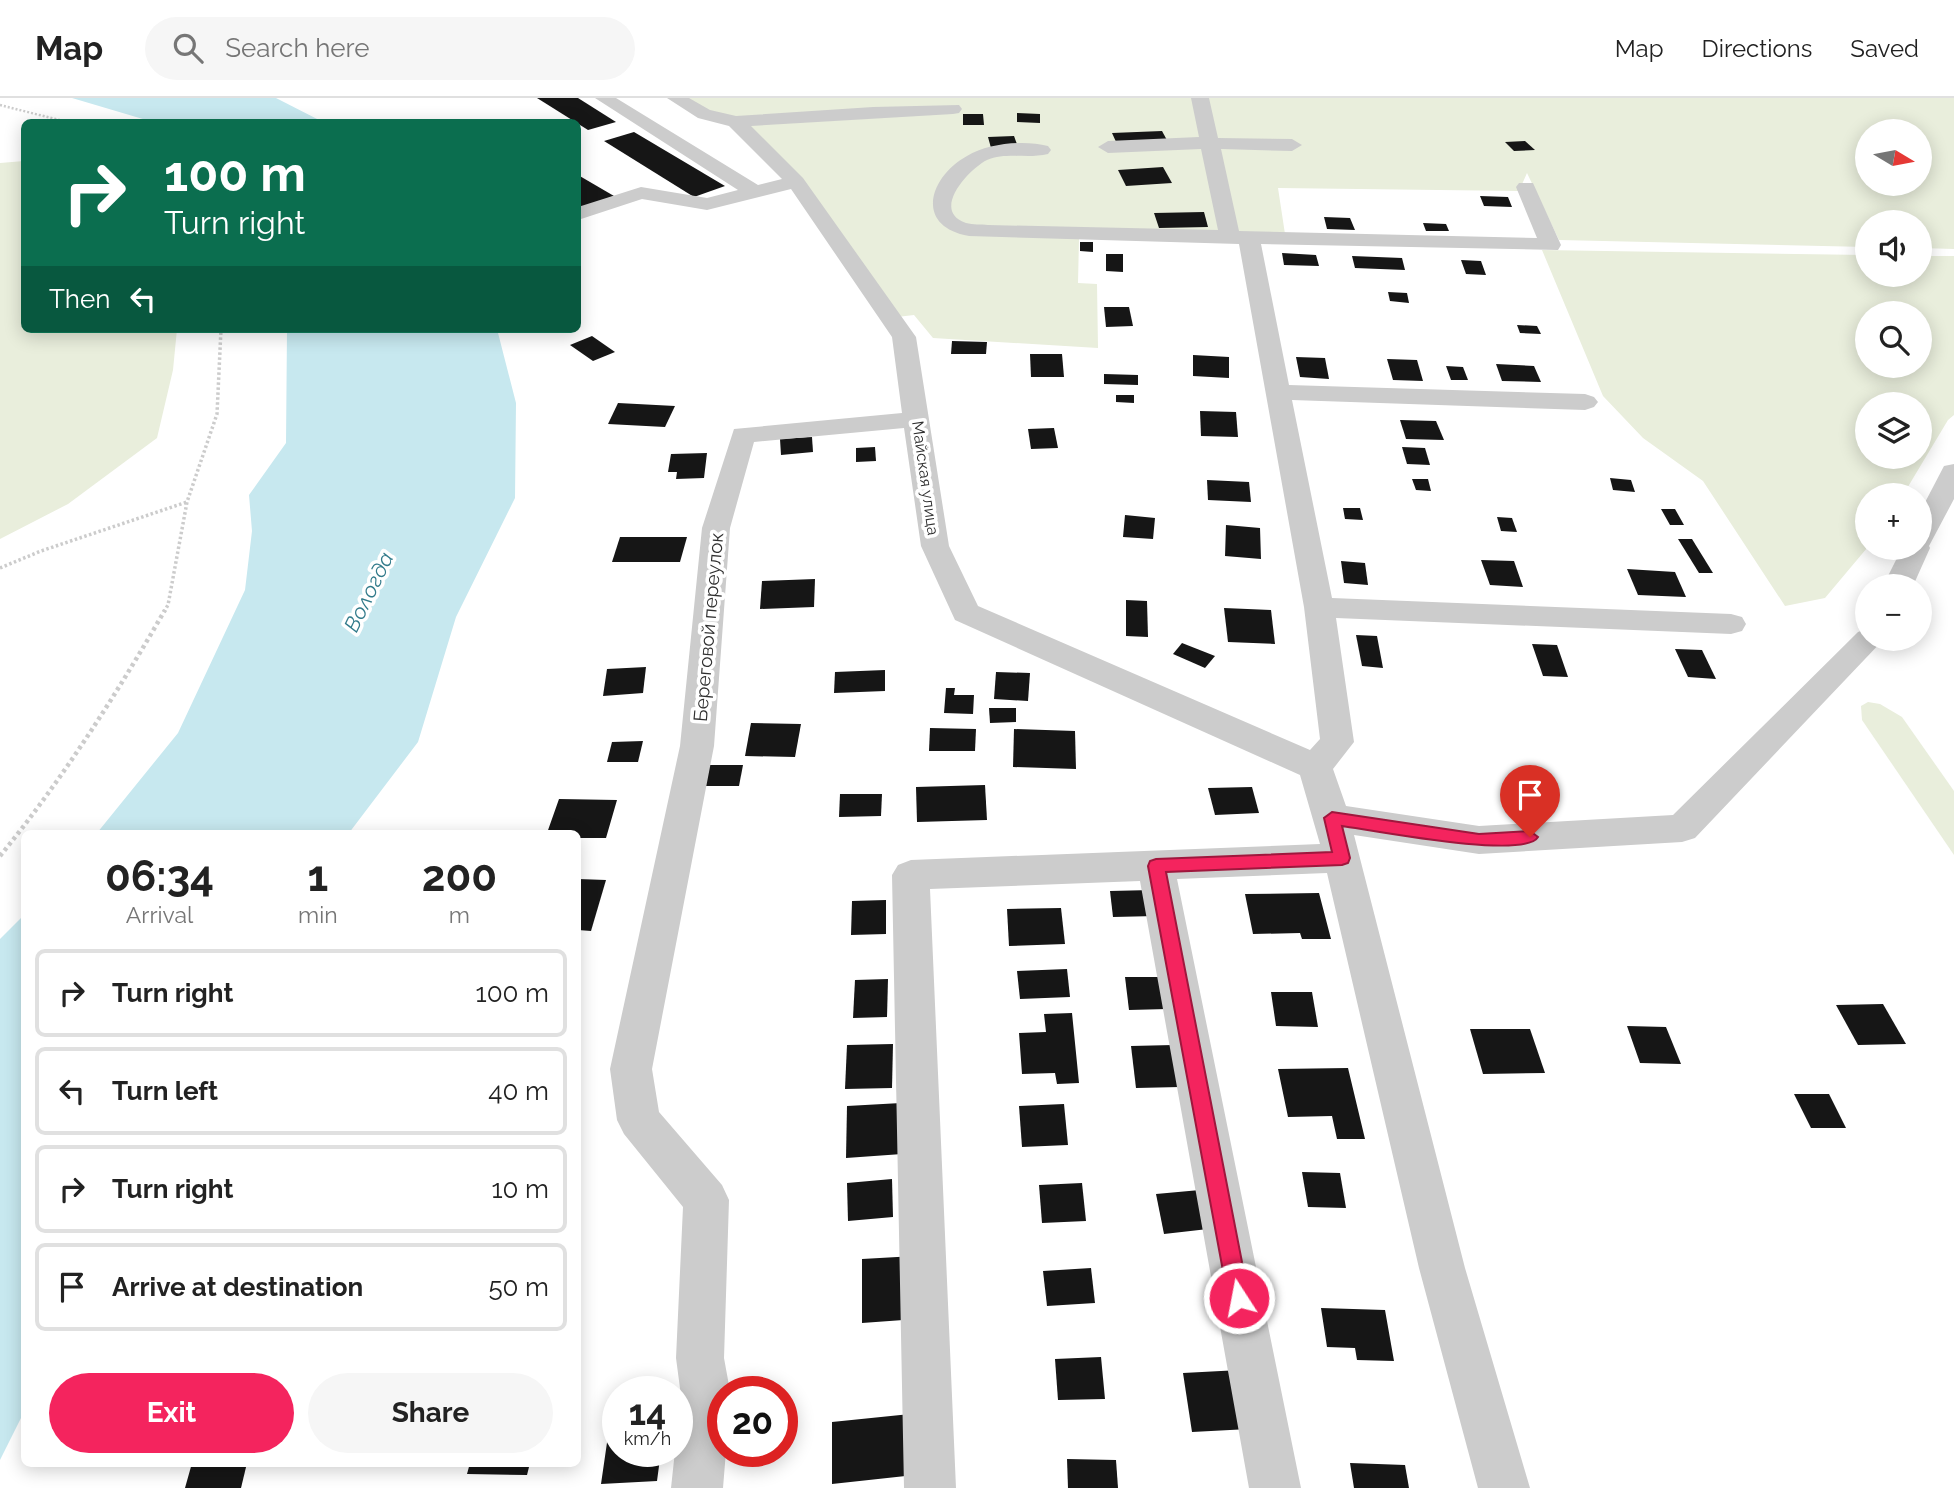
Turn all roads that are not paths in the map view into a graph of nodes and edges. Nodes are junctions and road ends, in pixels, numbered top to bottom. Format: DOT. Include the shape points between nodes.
graph roads {
  1 [pos="604,98"];
  2 [pos="1200,98"];
  3 [pos="686,104"];
  4 [pos="953,109"];
  5 [pos="736,122"];
  6 [pos="647,125"];
  7 [pos="1211,143"];
  8 [pos="1292,145"];
  9 [pos="1108,147"];
  10 [pos="1041,150"];
  11 [pos="796,182"];
  12 [pos="1526,187"];
  13 [pos="755,192"];
  14 [pos="581,213"];
  15 [pos="1240,239"];
  16 [pos="1277,393"];
  17 [pos="1584,402"];
  18 [pos="918,419"];
  19 [pos="1954,472"];
  20 [pos="1932,515"];
  21 [pos="1319,607"];
  22 [pos="1731,624"];
  23 [pos="1857,651"];
  24 [pos="1315,767"];
  25 [pos="1337,838"];
  26 [pos="1156,866"];
  27 [pos="697,1488"];
  28 [pos="930,1488"];
  29 [pos="1275,1488"];
  30 [pos="1504,1488"];
  1 -- 6 [label="street"];
  2 -- 7 [label="street"];
  3 -- 5 [label="street, Майская улица"];
  3 -- 6 [label="street"];
  4 -- 5 [label="street"];
  5 -- 11 [label="street, Майская улица"];
  6 -- 13 [label="street"];
  7 -- 8 [label="street"];
  7 -- 9 [label="street"];
  7 -- 15 [label="street"];
  10 -- 15 [label="street" via="982,155 951,176 942,201 944,213 952,223 988,231"];
  11 -- 13 [label="street"];
  11 -- 18 [label="street, Майская улица" via="904,337"];
  12 -- 15 [label="street" via="1550,245"];
  13 -- 14 [label="street" via="707,204 641,193"];
  15 -- 16 [label="street"];
  16 -- 17 [label="street"];
  16 -- 21 [label="street"];
  18 -- 24 [label="street, Майская улица" via="935,546 967,613"];
  18 -- 27 [label="street, Береговой переулок" via="743,435 716,528 697,746 631,1069 639,1120 706,1200 700,1357 706,1396"];
  19 -- 20 [label="street"];
  21 -- 22 [label="street"];
  21 -- 24 [label="street" via="1337,742"];
  23 -- 25 [label="street" via="1682,828 1479,840"];
  24 -- 25 [label="street"];
  25 -- 26 [label="street"];
  25 -- 30 [label="street" via="1442,1268"];
  26 -- 28 [label="street" via="911,875"];
  26 -- 29 [label="street"];
}
